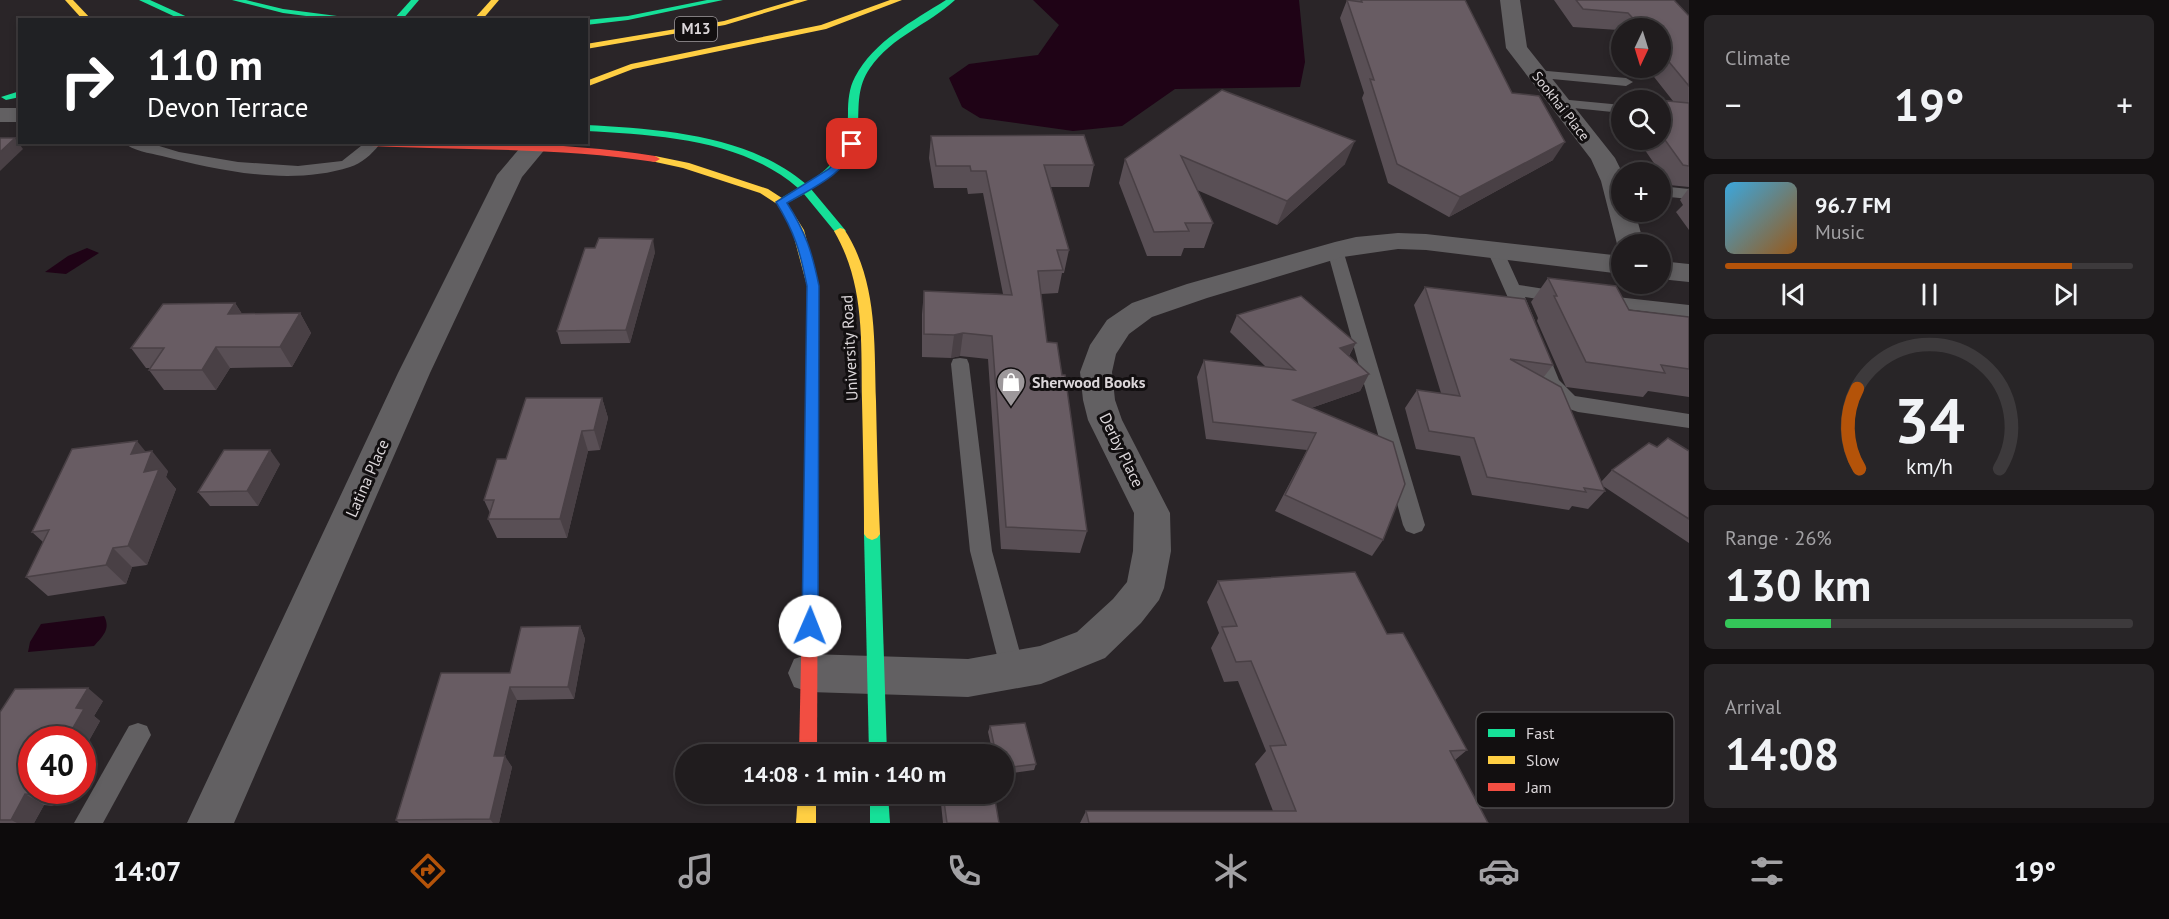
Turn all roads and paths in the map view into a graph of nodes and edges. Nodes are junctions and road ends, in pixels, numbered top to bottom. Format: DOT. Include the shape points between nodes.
graph roads {
  1 [pos="69,0"];
  2 [pos="143,0"];
  3 [pos="236,0"];
  4 [pos="415,0"];
  5 [pos="495,0"];
  6 [pos="719,0"];
  7 [pos="804,0"];
  8 [pos="898,0"];
  9 [pos="951,0"];
  10 [pos="1510,0"];
  11 [pos="86,18"];
  12 [pos="185,18"];
  13 [pos="340,18"];
  14 [pos="399,18"];
  15 [pos="479,18"];
  16 [pos="588,23"];
  17 [pos="588,47"];
  18 [pos="1536,74"];
  19 [pos="1626,82"];
  20 [pos="588,83"];
  21 [pos="1559,104"];
  22 [pos="1611,108"];
  23 [pos="588,128"];
  24 [pos="136,144"];
  25 [pos="364,144"];
  26 [pos="372,145"];
  27 [pos="537,145"];
  28 [pos="1611,171"];
  29 [pos="804,189"];
  30 [pos="1671,192"];
  31 [pos="1689,194"];
  32 [pos="781,202"];
  33 [pos="1335,250"];
  34 [pos="1495,250"];
  35 [pos="1611,264"];
  36 [pos="1671,271"];
  37 [pos="1689,273"];
  38 [pos="1513,290"];
  39 [pos="1689,312"];
  40 [pos="960,364"];
  41 [pos="1689,420"];
  42 [pos="1413,525"];
  43 [pos="1013,671"];
  44 [pos="809,672"];
  45 [pos="876,675"];
  46 [pos="138,735"];
  47 [pos="808,744"];
  48 [pos="878,744"];
  49 [pos="807,804"];
  50 [pos="879,804"];
  51 [pos="88,823"];
  52 [pos="210,823"];
  53 [pos="806,823"];
  54 [pos="880,823"];
  1 -- 11 [label="main road"];
  2 -- 12 [label="main road"];
  3 -- 13 [label="main road" via="257,7"];
  4 -- 14 [label="main road"];
  5 -- 15 [label="main road"];
  6 -- 16 [label="main road, M13"];
  7 -- 17 [label="main road, M13" via="714,25"];
  8 -- 20 [label="main road" via="823,27 640,64"];
  9 -- 29 [label="main road" via="874,56 854,88 854,131 847,157"];
  10 -- 18 [label="street, Sookhai Place" via="1517,48"];
  18 -- 19 [label="lane"];
  18 -- 21 [label="street, Sookhai Place"];
  21 -- 22 [label="lane"];
  21 -- 28 [label="street, Sookhai Place"];
  23 -- 29 [label="main road, University Road" via="666,136 747,156 780,170"];
  24 -- 26 [label="lane" via="180,158 290,170 349,164"];
  25 -- 26 [label="main road"];
  26 -- 27 [label="main road"];
  27 -- 32 [label="main road" via="672,159 748,185"];
  27 -- 52 [label="street, Latina Place" via="510,175 414,373"];
  29 -- 32 [label="main road"];
  29 -- 45 [label="main road, University Road" via="829,215 851,247 862,278"];
  30 -- 31 [label="lane"];
  32 -- 44 [label="main road, University Road" via="798,230 813,286"];
  33 -- 34 [label="street, Derby Place" via="1398,241"];
  33 -- 42 [label="lane"];
  33 -- 43 [label="street, Derby Place" via="1153,306 1118,327 1101,353 1096,372 1105,420 1152,513 1152,551 1145,588 1092,645 1041,665"];
  34 -- 35 [label="street, Derby Place"];
  34 -- 38 [label="lane"];
  36 -- 37 [label="street"];
  38 -- 39 [label="lane"];
  38 -- 41 [label="lane" via="1560,396 1578,405"];
  40 -- 43 [label="lane" via="981,551"];
  43 -- 45 [label="street, Derby Place" via="968,678"];
  44 -- 45 [label="street, Derby Place"];
  44 -- 47 [label="main road, University Road"];
  45 -- 48 [label="main road, University Road"];
  46 -- 51 [label="lane"];
  49 -- 53 [label="main road"];
  50 -- 54 [label="main road"];
}
